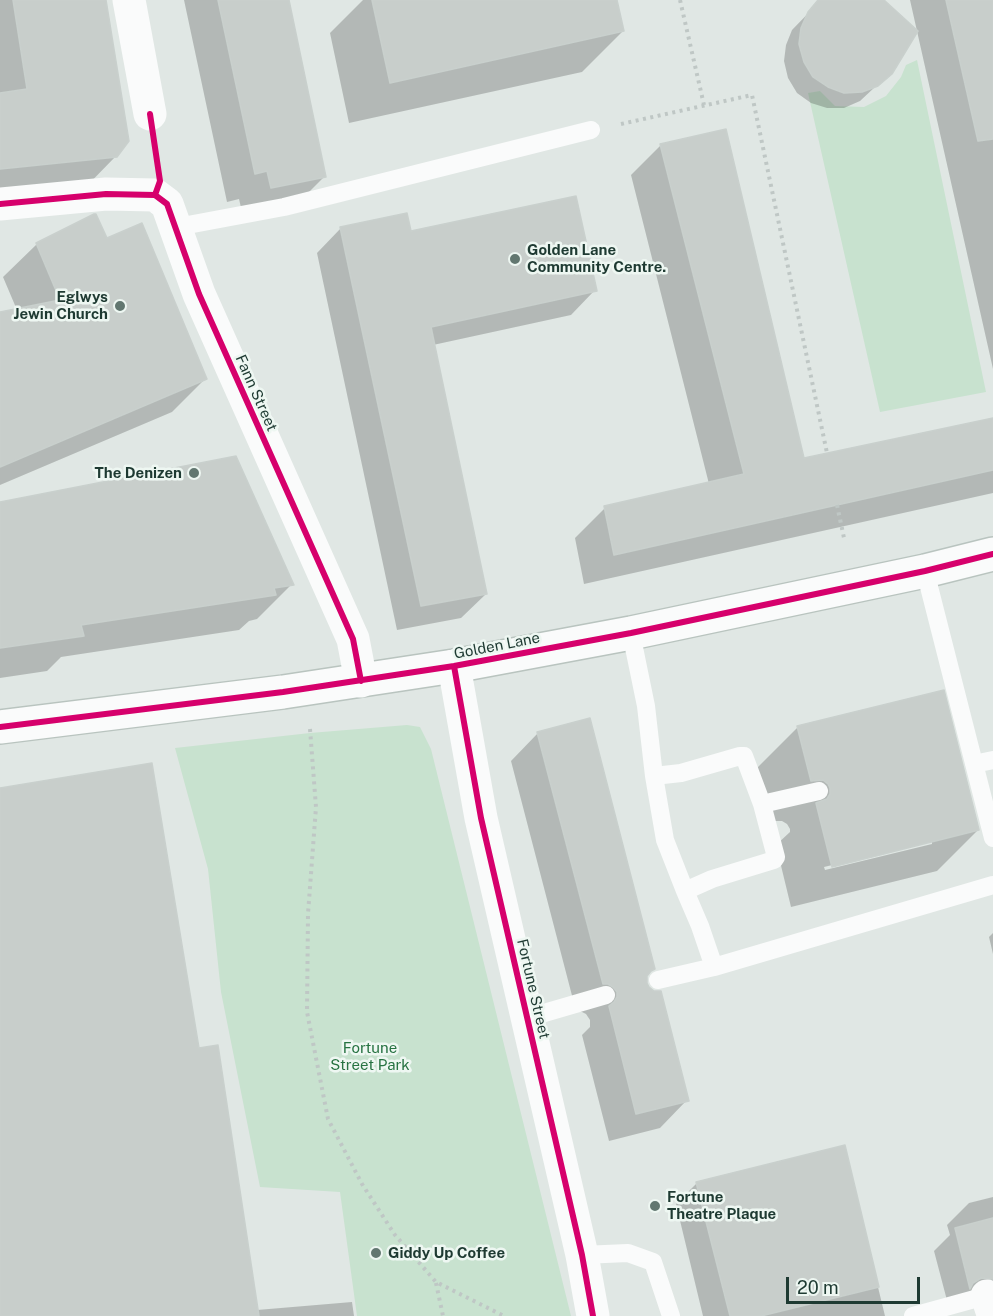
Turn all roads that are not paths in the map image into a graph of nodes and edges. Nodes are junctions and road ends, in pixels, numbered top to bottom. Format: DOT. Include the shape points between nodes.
graph roads {
  1 [pos="129,0"];
  2 [pos="150,114"];
  3 [pos="591,130"];
  4 [pos="0,204"];
  5 [pos="177,227"];
  6 [pos="993,554"];
  7 [pos="924,571"];
  8 [pos="632,633"];
  9 [pos="454,666"];
  10 [pos="361,681"];
  11 [pos="0,728"];
  12 [pos="993,759"];
  13 [pos="974,764"];
  14 [pos="654,776"];
  15 [pos="819,791"];
  16 [pos="762,804"];
  17 [pos="993,838"];
  18 [pos="993,885"];
  19 [pos="685,891"];
  20 [pos="714,967"];
  21 [pos="658,980"];
  22 [pos="606,995"];
  23 [pos="527,1018"];
  24 [pos="582,1255"];
  25 [pos="991,1301"];
  26 [pos="593,1316"];
  27 [pos="671,1316"];
  28 [pos="913,1316"];
  1 -- 2 [label="street"];
  3 -- 5 [label="lane" via="284,207"];
  4 -- 5 [label="street, Fann Street" via="106,194 155,195 167,204"];
  5 -- 10 [label="street, Fann Street" via="199,294 353,639"];
  6 -- 7 [label="street, Golden Lane"];
  7 -- 8 [label="street, Golden Lane"];
  7 -- 13 [label="lane"];
  8 -- 9 [label="street, Golden Lane"];
  8 -- 14 [label="lane"];
  9 -- 10 [label="street, Golden Lane"];
  9 -- 23 [label="street, Fortune Street" via="481,818"];
  10 -- 11 [label="street, Golden Lane"];
  12 -- 13 [label="lane"];
  13 -- 17 [label="lane"];
  14 -- 16 [label="lane" via="744,756"];
  14 -- 19 [label="lane" via="664,840"];
  15 -- 16 [label="lane"];
  16 -- 19 [label="lane" via="776,853 774,860"];
  18 -- 20 [label="lane"];
  19 -- 20 [label="lane"];
  20 -- 21 [label="lane"];
  22 -- 23 [label="lane"];
  23 -- 24 [label="street, Fortune Street"];
  24 -- 26 [label="street, Fortune Street"];
  24 -- 27 [label="lane" via="628,1253 653,1262"];
  25 -- 28 [label="lane"];
}
